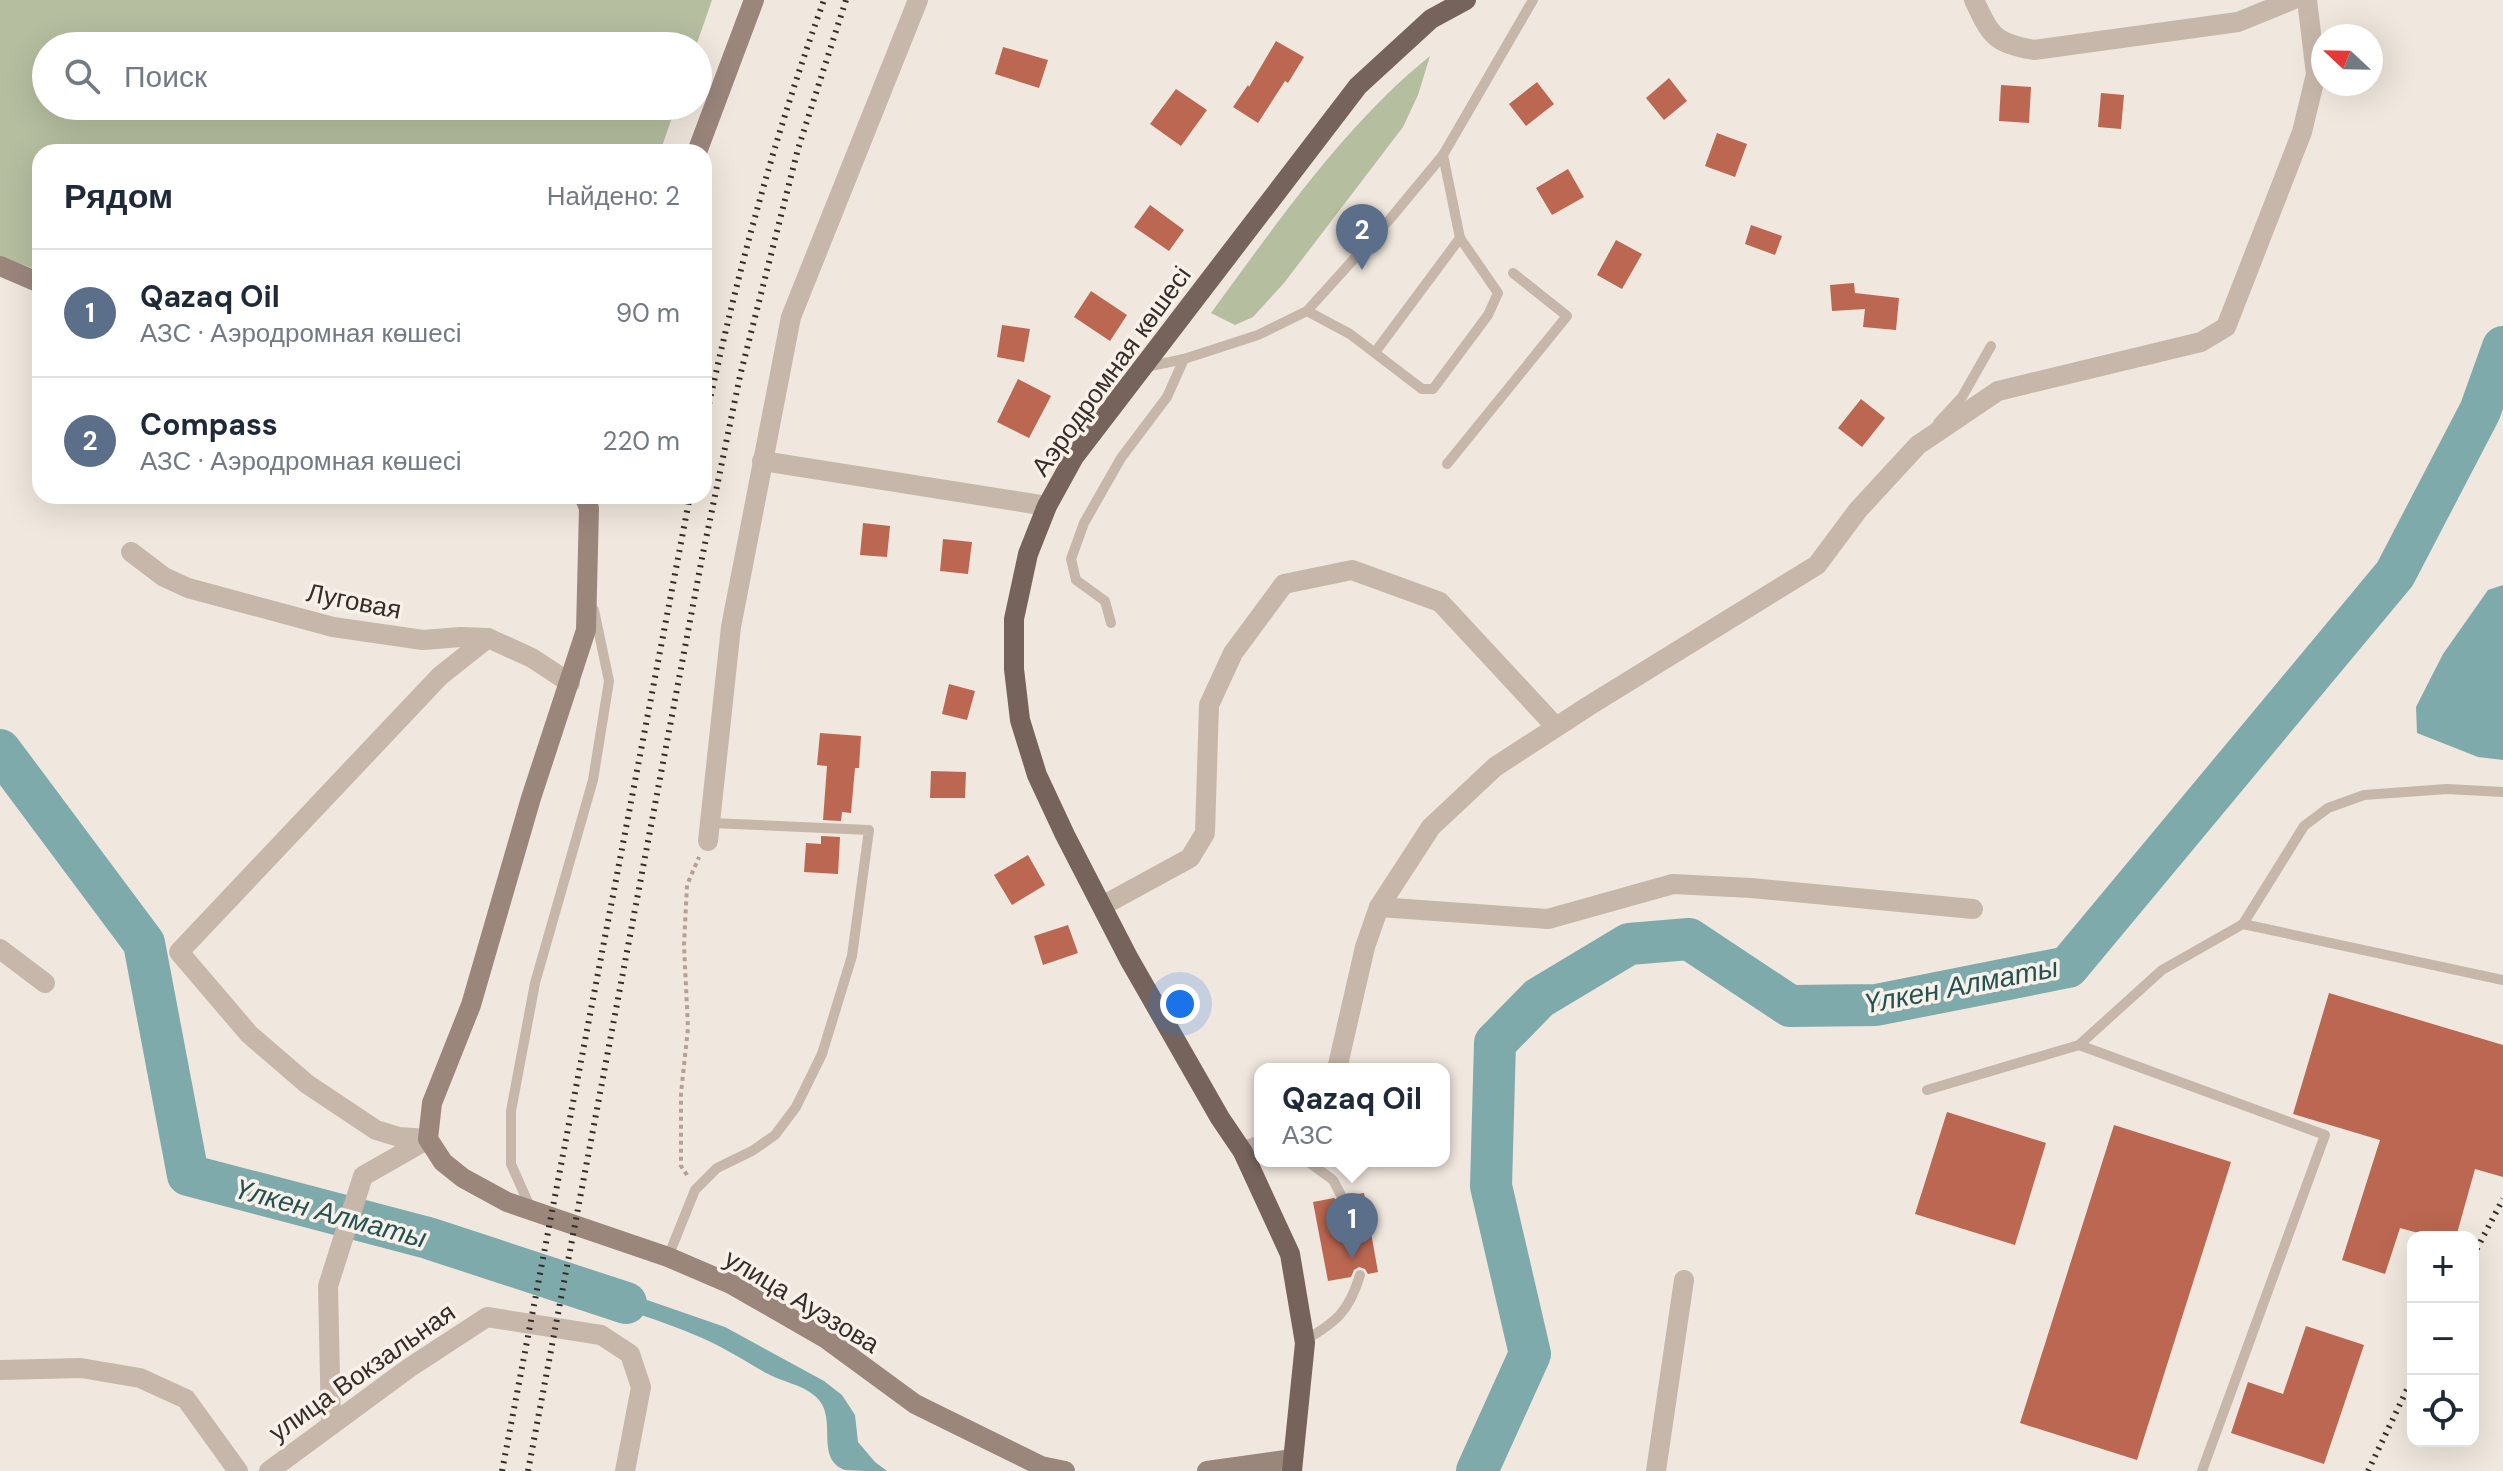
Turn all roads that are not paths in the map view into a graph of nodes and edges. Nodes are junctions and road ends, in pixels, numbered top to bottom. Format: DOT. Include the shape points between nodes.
graph roads {
  1 [pos="754,0"];
  2 [pos="918,0"];
  3 [pos="1466,0"];
  4 [pos="1533,0"];
  5 [pos="1974,0"];
  6 [pos="2292,0"];
  7 [pos="2307,0"];
  8 [pos="712,112"];
  9 [pos="709,120"];
  10 [pos="700,144"];
  11 [pos="1443,155"];
  12 [pos="1460,238"];
  13 [pos="0,266"];
  14 [pos="1513,273"];
  15 [pos="32,280"];
  16 [pos="1307,311"];
  17 [pos="1991,346"];
  18 [pos="1376,351"];
  19 [pos="1184,359"];
  20 [pos="1140,368"];
  21 [pos="1918,445"];
  22 [pos="762,461"];
  23 [pos="1447,464"];
  24 [pos="587,504"];
  25 [pos="1047,506"];
  26 [pos="131,552"];
  27 [pos="588,579"];
  28 [pos="1111,623"];
  29 [pos="488,638"];
  30 [pos="570,683"];
  31 [pos="1556,727"];
  32 [pos="2503,792"];
  33 [pos="710,832"];
  34 [pos="1102,906"];
  35 [pos="1379,907"];
  36 [pos="1973,909"];
  37 [pos="2243,924"];
  38 [pos="0,949"];
  39 [pos="2503,980"];
  40 [pos="45,983"];
  41 [pos="2079,1045"];
  42 [pos="1338,1063"];
  43 [pos="1927,1090"];
  44 [pos="428,1139"];
  45 [pos="1251,1148"];
  46 [pos="1258,1167"];
  47 [pos="1315,1167"];
  48 [pos="1342,1197"];
  49 [pos="531,1211"];
  50 [pos="668,1257"];
  51 [pos="1360,1275"];
  52 [pos="1684,1280"];
  53 [pos="1304,1341"];
  54 [pos="0,1370"];
  55 [pos="331,1425"];
  56 [pos="1293,1465"];
  57 [pos="238,1471"];
  58 [pos="269,1471"];
  59 [pos="625,1471"];
  60 [pos="1065,1471"];
  61 [pos="1207,1471"];
  62 [pos="1656,1471"];
  63 [pos="2202,1471"];
  1 -- 8 [label="main road"];
  2 -- 22 [label="street" via="791,317"];
  3 -- 20 [label="main road, Аэродромная көшесі" via="1431,19 1358,86"];
  4 -- 11 [label="lane"];
  5 -- 6 [label="street" via="1987,28 2005,45 2034,50 2238,22"];
  7 -- 21 [label="street" via="2316,74 2302,132 2226,327 2201,342 1998,391"];
  9 -- 10 [label="main road"];
  11 -- 12 [label="lane"];
  11 -- 16 [label="lane"];
  12 -- 18 [label="lane"];
  12 -- 18 [label="lane" via="1498,293 1488,315 1433,389 1422,389"];
  13 -- 15 [label="main road"];
  14 -- 23 [label="lane" via="1567,316"];
  16 -- 18 [label="lane"];
  16 -- 19 [label="lane" via="1258,335"];
  17 -- 21 [label="lane" via="1962,397"];
  19 -- 20 [label="lane"];
  19 -- 28 [label="lane" via="1167,397 1096,500 1071,559 1076,580 1105,601"];
  20 -- 25 [label="main road, Аэродромная көшесі" via="1074,457"];
  21 -- 31 [label="street" via="1858,510 1817,565"];
  22 -- 25 [label="street"];
  22 -- 33 [label="street" via="731,627"];
  24 -- 27 [label="main road"];
  25 -- 34 [label="main road, Аэродромная көшесі" via="1028,554 1014,619 1020,720 1037,775"];
  26 -- 29 [label="street, Луговая" via="188,588 333,627 423,640"];
  27 -- 30 [label="main road" via="586,630"];
  27 -- 49 [label="lane" via="609,681 593,780 535,983 511,1111 511,1164"];
  29 -- 30 [label="street, Луговая"];
  29 -- 44 [label="street" via="440,676 179,952 249,1034 307,1084 376,1130"];
  30 -- 44 [label="main road" via="471,1005 432,1103"];
  31 -- 34 [label="street" via="1440,602 1352,570 1284,584 1233,653 1209,705 1205,833 1190,858"];
  31 -- 35 [label="street" via="1495,767 1431,827"];
  32 -- 37 [label="lane" via="2447,789 2364,795 2328,808 2304,826"];
  33 -- 50 [label="lane" via="869,830 852,956 822,1054 775,1135 717,1168 695,1190"];
  34 -- 45 [label="main road, Аэродромная көшесі" via="1220,1118"];
  35 -- 36 [label="street" via="1548,919 1673,884"];
  35 -- 42 [label="street"];
  37 -- 39 [label="lane"];
  37 -- 41 [label="lane" via="2162,970"];
  38 -- 40 [label="street"];
  41 -- 43 [label="lane"];
  41 -- 63 [label="lane" via="2325,1135"];
  44 -- 49 [label="main road, улица Ауэзова" via="443,1162 463,1178"];
  44 -- 55 [label="street" via="363,1176 328,1286"];
  46 -- 53 [label="main road, Аэродромная көшесі" via="1290,1254"];
  47 -- 48 [label="lane" via="1333,1180"];
  49 -- 50 [label="main road, улица Ауэзова"];
  50 -- 60 [label="main road, улица Ауэзова" via="731,1284 825,1338 915,1404 1041,1466"];
  51 -- 53 [label="lane" via="1342,1315"];
  52 -- 62 [label="street"];
  53 -- 56 [label="main road, Аэродромная көшесі"];
  54 -- 57 [label="street" via="81,1368 140,1378 186,1399"];
  55 -- 58 [label="street, улица Вокзальная"];
  55 -- 59 [label="street, улица Вокзальная" via="487,1317 601,1335 630,1354 641,1387"];
  56 -- 61 [label="main road"];
}
